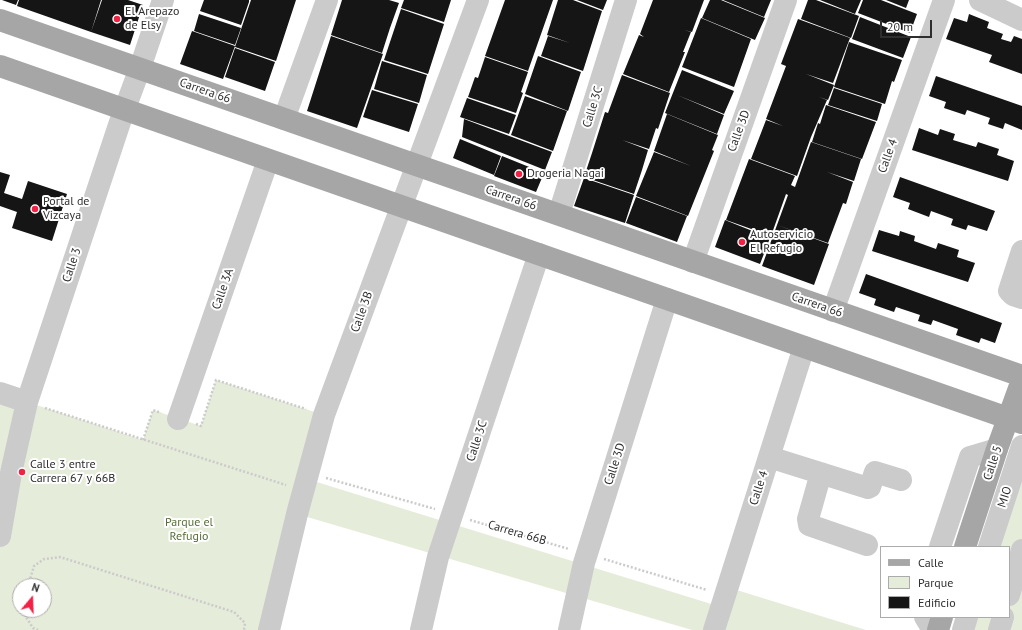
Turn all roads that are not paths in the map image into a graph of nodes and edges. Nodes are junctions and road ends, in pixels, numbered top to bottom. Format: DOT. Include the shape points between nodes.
graph roads {
  1 [pos="163,0"];
  2 [pos="327,0"];
  3 [pos="478,0"];
  4 [pos="626,0"];
  5 [pos="786,0"];
  6 [pos="944,0"];
  7 [pos="980,0"];
  8 [pos="0,20"];
  9 [pos="1022,20"];
  10 [pos="0,66"];
  11 [pos="140,68"];
  12 [pos="124,110"];
  13 [pos="284,119"];
  14 [pos="268,160"];
  15 [pos="417,165"];
  16 [pos="401,206"];
  17 [pos="559,214"];
  18 [pos="1022,251"];
  19 [pos="539,254"];
  20 [pos="693,262"];
  21 [pos="1022,298"];
  22 [pos="667,299"];
  23 [pos="833,311"];
  24 [pos="804,347"];
  25 [pos="1022,376"];
  26 [pos="1022,380"];
  27 [pos="0,393"];
  28 [pos="27,402"];
  29 [pos="178,418"];
  30 [pos="1015,420"];
  31 [pos="1022,446"];
  32 [pos="997,449"];
  33 [pos="769,457"];
  34 [pos="6,471"];
  35 [pos="822,474"];
  36 [pos="901,480"];
  37 [pos="0,536"];
  38 [pos="867,545"];
  39 [pos="940,546"];
  40 [pos="965,546"];
  41 [pos="989,546"];
  42 [pos="1022,550"];
  43 [pos="1010,592"];
  44 [pos="926,618"];
  45 [pos="942,618"];
  46 [pos="967,618"];
  47 [pos="1003,618"];
  48 [pos="269,630"];
  49 [pos="421,630"];
  50 [pos="569,630"];
  51 [pos="714,630"];
  52 [pos="933,630"];
  53 [pos="938,630"];
  54 [pos="963,630"];
  55 [pos="999,630"];
  1 -- 11 [label="street, Calle 3"];
  2 -- 13 [label="street"];
  3 -- 15 [label="street, Calle 3B"];
  4 -- 17 [label="street, Calle 3C"];
  5 -- 20 [label="street, Calle 3D"];
  6 -- 23 [label="street, Calle 4"];
  7 -- 9 [label="street"];
  8 -- 11 [label="main road, Carrera 66"];
  10 -- 12 [label="main road"];
  11 -- 12 [label="street, Calle 3"];
  11 -- 13 [label="main road, Carrera 66"];
  12 -- 14 [label="main road"];
  12 -- 28 [label="street, Calle 3"];
  13 -- 15 [label="main road, Carrera 66"];
  14 -- 16 [label="main road"];
  14 -- 29 [label="street, Calle 3A"];
  15 -- 16 [label="street, Calle 3B"];
  15 -- 17 [label="main road, Carrera 66"];
  16 -- 19 [label="main road"];
  16 -- 48 [label="street, Calle 3B" via="324,415"];
  17 -- 20 [label="main road, Carrera 66"];
  18 -- 21 [label="street" via="1009,292"];
  19 -- 22 [label="main road"];
  19 -- 49 [label="street, Calle 3C" via="438,557"];
  20 -- 23 [label="main road, Carrera 66"];
  22 -- 24 [label="main road"];
  22 -- 50 [label="street, Calle 3D" via="587,554"];
  23 -- 25 [label="main road, Carrera 66"];
  24 -- 30 [label="main road"];
  24 -- 33 [label="street, Calle 4"];
  26 -- 30 [label="main road, Calle 5"];
  27 -- 28 [label="street"];
  28 -- 34 [label="street, Calle 3"];
  30 -- 32 [label="main road, Calle 5"];
  31 -- 41 [label="street, MIO"];
  32 -- 39 [label="street" via="970,457"];
  32 -- 40 [label="main road, Calle 5"];
  33 -- 35 [label="street"];
  33 -- 51 [label="street, Calle 4"];
  34 -- 37 [label="street, Calle 3"];
  35 -- 36 [label="street" via="868,488 875,472"];
  35 -- 38 [label="street" via="808,519 809,525"];
  42 -- 43 [label="street"];
  44 -- 52 [label="street"];
  45 -- 53 [label="main road"];
  46 -- 54 [label="street"];
  47 -- 55 [label="street"];
}
